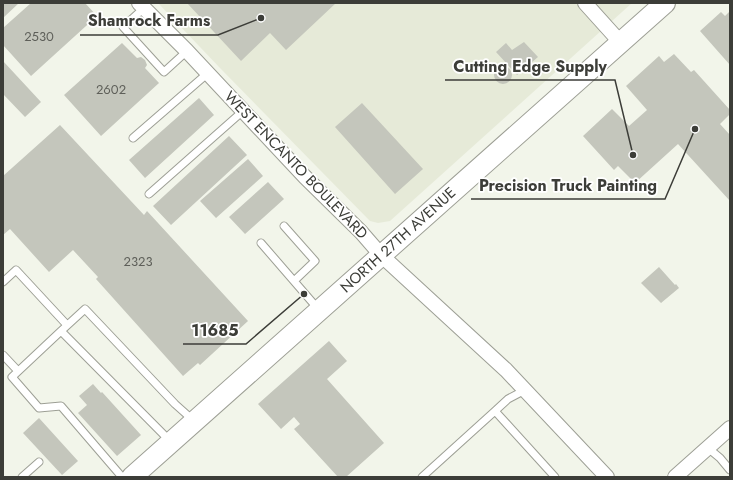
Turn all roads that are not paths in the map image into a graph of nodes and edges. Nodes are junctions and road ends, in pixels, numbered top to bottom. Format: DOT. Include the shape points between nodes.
graph roads {
  1 [pos="585,3"];
  2 [pos="665,3"];
  3 [pos="142,5"];
  4 [pos="621,43"];
  5 [pos="187,51"];
  6 [pos="208,73"];
  7 [pos="243,111"];
  8 [pos="133,138"];
  9 [pos="149,194"];
  10 [pos="284,226"];
  11 [pos="262,243"];
  12 [pos="381,254"];
  13 [pos="294,281"];
  14 [pos="3,282"];
  15 [pos="319,310"];
  16 [pos="67,325"];
  17 [pos="61,330"];
  18 [pos="3,355"];
  19 [pos="18,371"];
  20 [pos="525,390"];
  21 [pos="495,411"];
  22 [pos="195,421"];
  23 [pos="730,428"];
  24 [pos="171,442"];
  25 [pos="708,448"];
  26 [pos="39,462"];
  27 [pos="730,470"];
  28 [pos="22,477"];
  29 [pos="122,477"];
  30 [pos="132,477"];
  31 [pos="422,477"];
  32 [pos="555,477"];
  33 [pos="607,477"];
  34 [pos="676,477"];
  1 -- 4 [label="street"];
  2 -- 4 [label="main road, NORTH 27TH AVENUE"];
  3 -- 5 [label="street, WEST ENCANTO BOULEVARD"];
  3 -- 5 [label="lane" via="123,28 164,72"];
  4 -- 12 [label="main road, NORTH 27TH AVENUE"];
  5 -- 6 [label="street, WEST ENCANTO BOULEVARD"];
  6 -- 7 [label="street, WEST ENCANTO BOULEVARD"];
  6 -- 8 [label="lane"];
  7 -- 9 [label="lane"];
  7 -- 12 [label="street, WEST ENCANTO BOULEVARD"];
  10 -- 13 [label="lane" via="315,261"];
  11 -- 13 [label="lane"];
  12 -- 15 [label="main road, NORTH 27TH AVENUE"];
  12 -- 20 [label="street, WEST ENCANTO BOULEVARD"];
  13 -- 15 [label="lane"];
  14 -- 16 [label="lane" via="16,270"];
  15 -- 22 [label="main road, NORTH 27TH AVENUE"];
  16 -- 17 [label="lane"];
  16 -- 22 [label="lane" via="85,309 175,404"];
  17 -- 19 [label="lane"];
  17 -- 24 [label="lane"];
  18 -- 19 [label="lane"];
  19 -- 29 [label="lane" via="12,377 39,408 61,406"];
  20 -- 21 [label="lane" via="508,399"];
  20 -- 33 [label="street, WEST ENCANTO BOULEVARD"];
  21 -- 31 [label="lane"];
  21 -- 32 [label="lane"];
  22 -- 24 [label="main road, NORTH 27TH AVENUE"];
  23 -- 25 [label="street"];
  24 -- 30 [label="main road, NORTH 27TH AVENUE"];
  25 -- 27 [label="lane"];
  25 -- 34 [label="street"];
  26 -- 28 [label="lane"];
}
